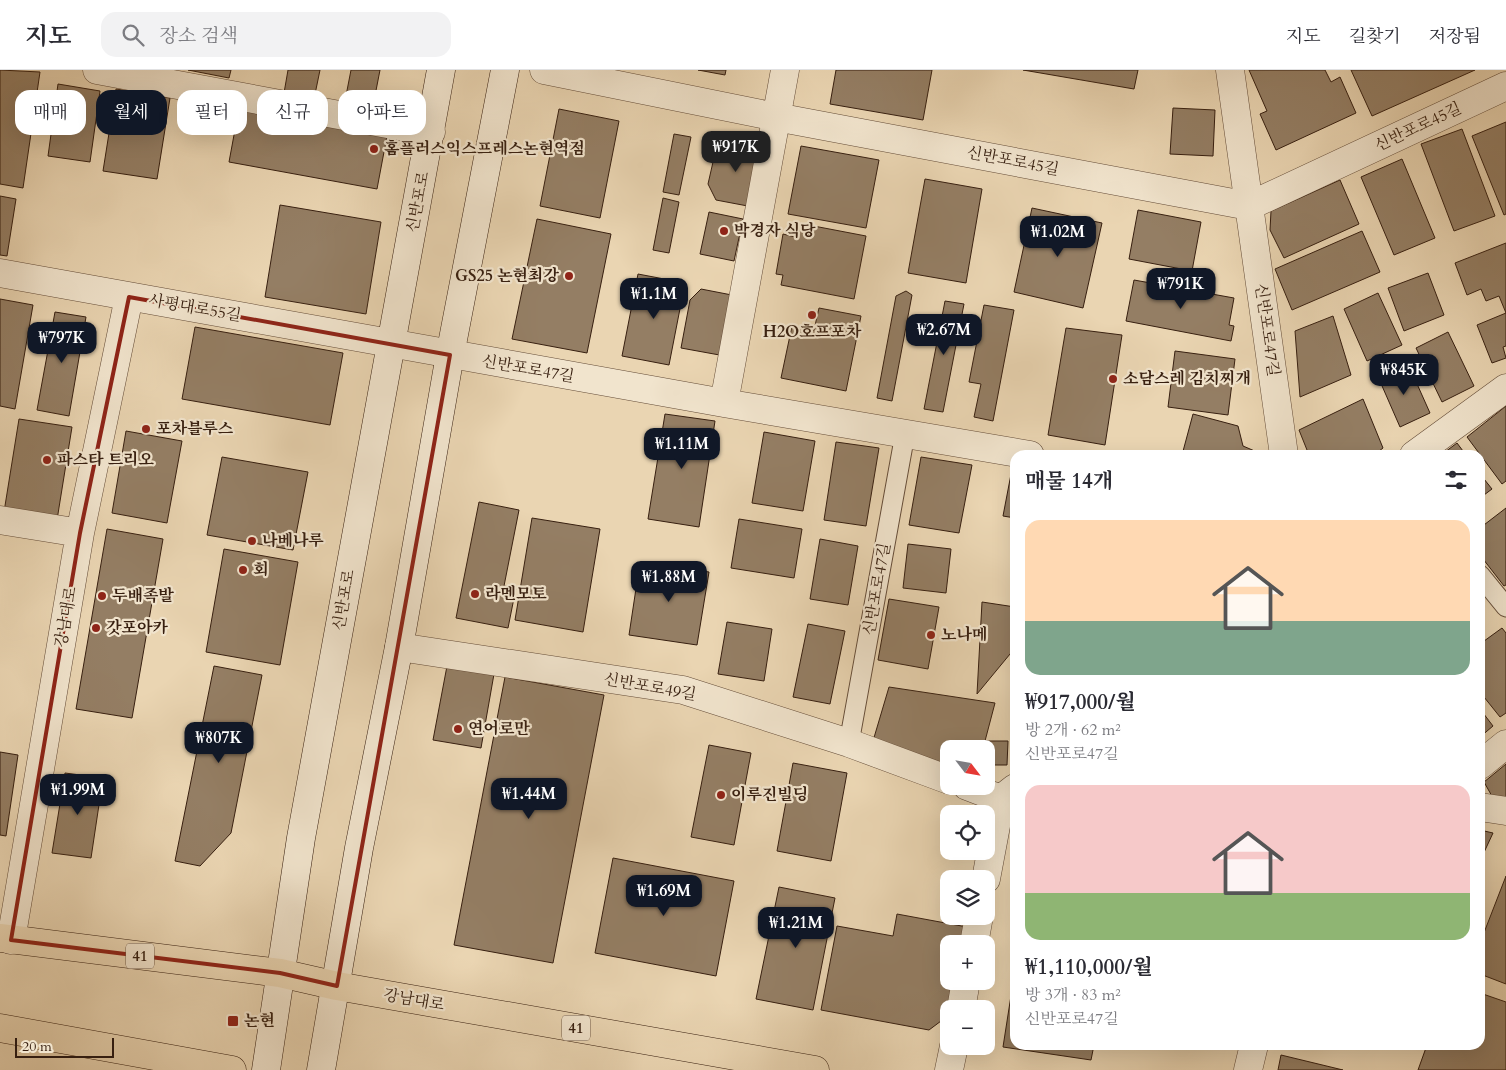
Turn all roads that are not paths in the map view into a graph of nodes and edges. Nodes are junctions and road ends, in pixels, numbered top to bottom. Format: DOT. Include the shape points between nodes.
graph roads {
  1 [pos="97,70"];
  2 [pos="441,70"];
  3 [pos="505,70"];
  4 [pos="544,70"];
  5 [pos="785,70"];
  6 [pos="1230,70"];
  7 [pos="1506,86"];
  8 [pos="776,117"];
  9 [pos="431,132"];
  10 [pos="1249,206"];
  11 [pos="0,273"];
  12 [pos="129,296"];
  13 [pos="391,343"];
  14 [pos="450,355"];
  15 [pos="1506,388"];
  16 [pos="724,403"];
  17 [pos="905,434"];
  18 [pos="1283,450"];
  19 [pos="1421,450"];
  20 [pos="1010,452"];
  21 [pos="0,520"];
  22 [pos="80,533"];
  23 [pos="1485,581"];
  24 [pos="1506,606"];
  25 [pos="399,647"];
  26 [pos="849,743"];
  27 [pos="1506,744"];
  28 [pos="1485,761"];
  29 [pos="940,777"];
  30 [pos="995,791"];
  31 [pos="1008,794"];
  32 [pos="1485,808"];
  33 [pos="1506,811"];
  34 [pos="988,870"];
  35 [pos="5,939"];
  36 [pos="280,973"];
  37 [pos="337,986"];
  38 [pos="0,1028"];
  39 [pos="1253,1050"];
  40 [pos="952,1055"];
  41 [pos="232,1070"];
  42 [pos="266,1070"];
  43 [pos="321,1070"];
  44 [pos="815,1070"];
  45 [pos="949,1070"];
  46 [pos="1248,1070"];
  1 -- 9 [label="street"];
  2 -- 9 [label="street, 신반포로"];
  3 -- 14 [label="street"];
  4 -- 8 [label="street, 신반포로45길"];
  5 -- 8 [label="street"];
  6 -- 10 [label="street"];
  7 -- 10 [label="street, 신반포로45길"];
  8 -- 10 [label="street, 신반포로45길"];
  8 -- 16 [label="street"];
  9 -- 13 [label="street, 신반포로"];
  10 -- 18 [label="street, 신반포로47길"];
  11 -- 12 [label="street, 사평대로55길"];
  12 -- 13 [label="street, 사평대로55길"];
  12 -- 22 [label="street, 강남대로"];
  13 -- 14 [label="street, 사평대로55길"];
  13 -- 36 [label="street, 신반포로" via="301,838"];
  14 -- 16 [label="street, 신반포로47길"];
  14 -- 25 [label="street"];
  15 -- 19 [label="street"];
  16 -- 17 [label="street, 신반포로47길"];
  17 -- 20 [label="street, 신반포로47길"];
  17 -- 26 [label="lane, 신반포로47길"];
  21 -- 22 [label="street"];
  22 -- 35 [label="street, 강남대로"];
  23 -- 24 [label="lane"];
  25 -- 26 [label="street, 신반포로49길" via="683,690"];
  25 -- 37 [label="street" via="359,848"];
  26 -- 29 [label="street, 신반포로49길"];
  27 -- 28 [label="street"];
  30 -- 31 [label="street"];
  31 -- 34 [label="street"];
  32 -- 33 [label="street"];
  35 -- 36 [label="main road, 강남대로 / 41"];
  36 -- 37 [label="main road, 강남대로 / 41"];
  36 -- 42 [label="street, 신반포로"];
  37 -- 43 [label="street"];
  37 -- 44 [label="main road, 강남대로 / 41"];
  38 -- 41 [label="main road"];
  39 -- 46 [label="street"];
  40 -- 45 [label="street"];
}
